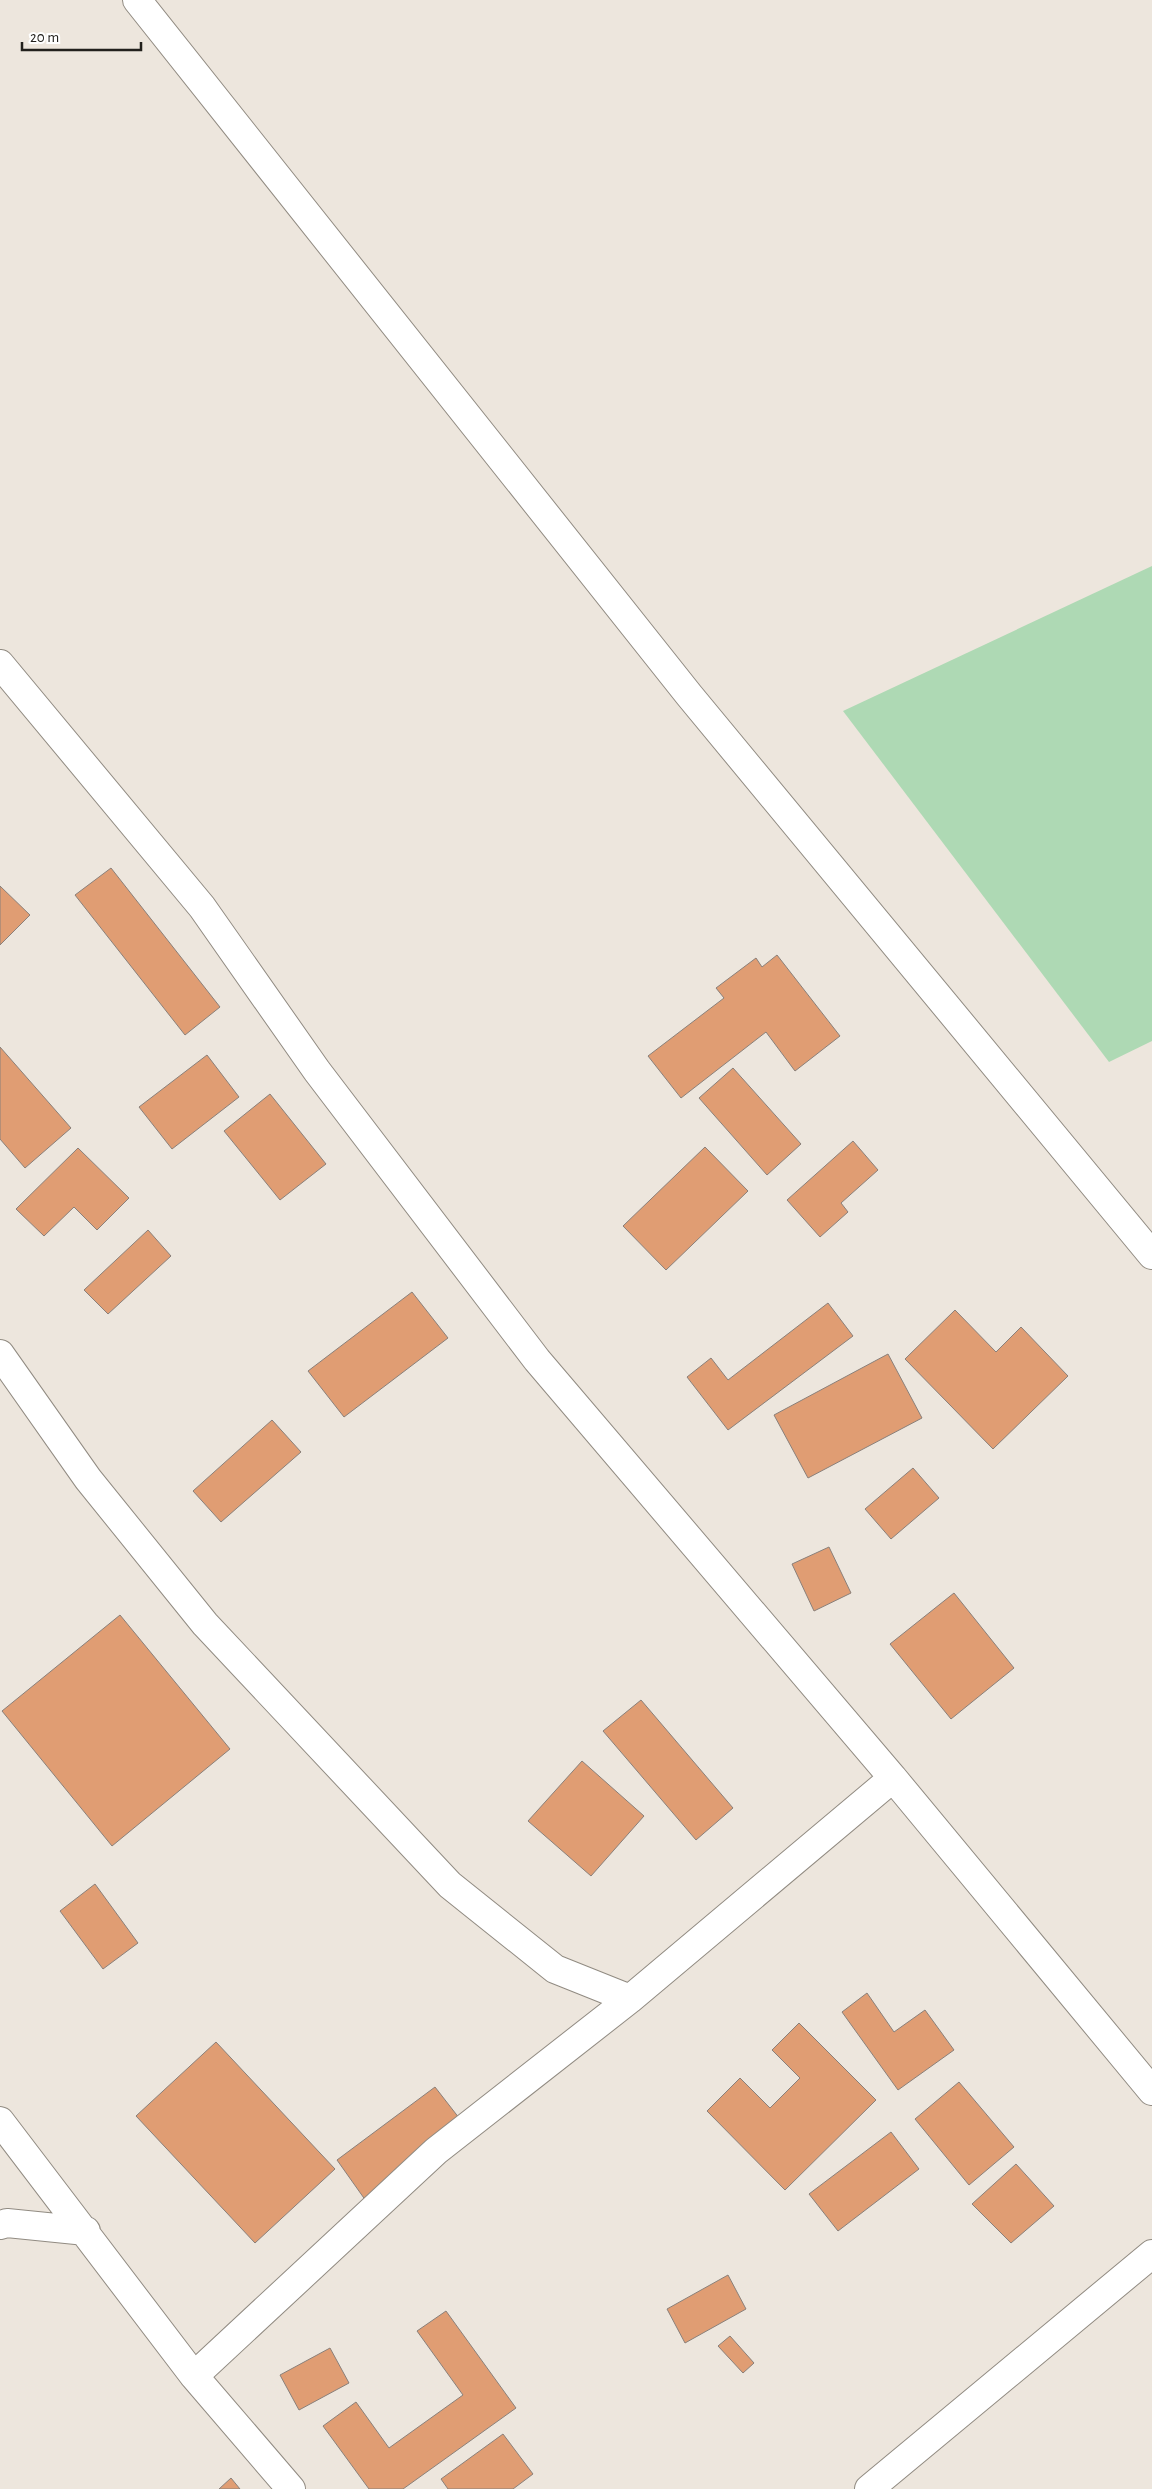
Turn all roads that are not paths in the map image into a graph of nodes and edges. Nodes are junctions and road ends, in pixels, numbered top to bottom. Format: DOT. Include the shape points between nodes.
graph roads {
  1 [pos="137,0"];
  2 [pos="0,664"];
  3 [pos="1152,1255"];
  4 [pos="0,1354"];
  5 [pos="893,1778"];
  6 [pos="630,1999"];
  7 [pos="1152,2091"];
  8 [pos="0,2121"];
  9 [pos="0,2225"];
  10 [pos="86,2231"];
  11 [pos="1152,2254"];
  12 [pos="194,2376"];
  13 [pos="291,2489"];
  14 [pos="870,2489"];
  1 -- 3 [label="street" via="689,695"];
  2 -- 5 [label="street" via="202,907 317,1071 537,1360"];
  4 -- 6 [label="street" via="88,1479 205,1624 450,1885 555,1970"];
  5 -- 6 [label="street"];
  5 -- 7 [label="street"];
  6 -- 12 [label="street" via="436,2151"];
  8 -- 10 [label="street"];
  9 -- 10 [label="street"];
  10 -- 12 [label="street"];
  11 -- 14 [label="street"];
  12 -- 13 [label="street"];
}
